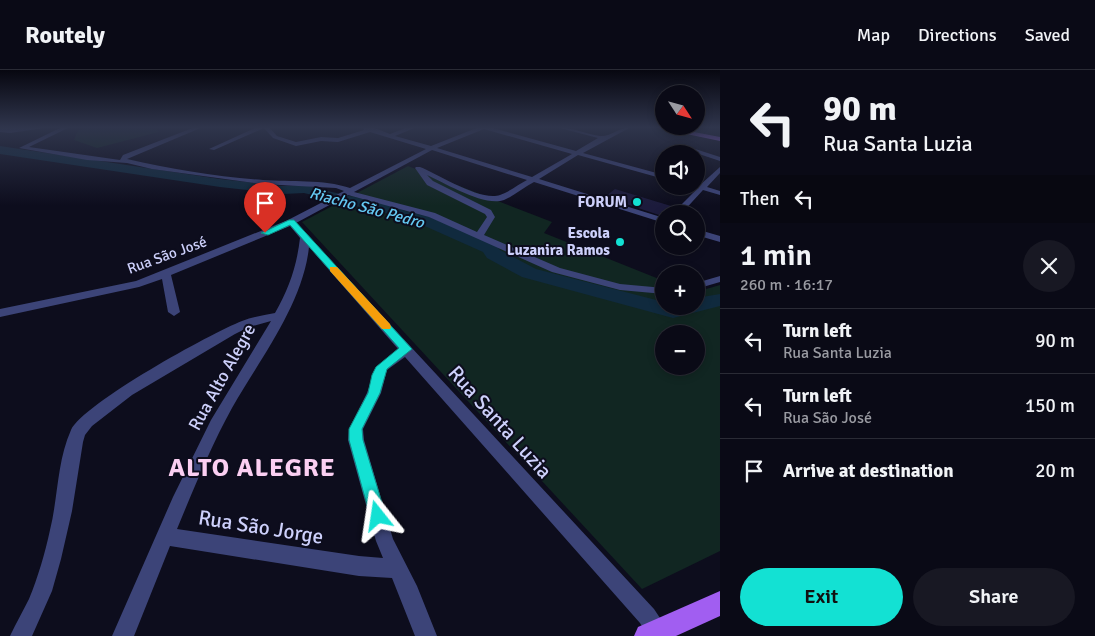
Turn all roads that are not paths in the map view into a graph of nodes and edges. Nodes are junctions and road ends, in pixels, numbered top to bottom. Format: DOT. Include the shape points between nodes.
graph roads {
  1 [pos="69,153"];
  2 [pos="132,153"];
  3 [pos="422,153"];
  4 [pos="445,153"];
  5 [pos="576,154"];
  6 [pos="705,154"];
  7 [pos="720,159"];
  8 [pos="124,162"];
  9 [pos="406,162"];
  10 [pos="418,168"];
  11 [pos="720,169"];
  12 [pos="655,175"];
  13 [pos="533,179"];
  14 [pos="705,182"];
  15 [pos="705,189"];
  16 [pos="720,193"];
  17 [pos="344,195"];
  18 [pos="692,195"];
  19 [pos="684,205"];
  20 [pos="655,218"];
  21 [pos="291,222"];
  22 [pos="480,235"];
  23 [pos="705,235"];
  24 [pos="305,238"];
  25 [pos="720,239"];
  26 [pos="166,274"];
  27 [pos="720,279"];
  28 [pos="705,283"];
  29 [pos="655,290"];
  30 [pos="174,312"];
  31 [pos="0,313"];
  32 [pos="278,316"];
  33 [pos="406,349"];
  34 [pos="165,536"];
  35 [pos="398,569"];
  36 [pos="720,603"];
  37 [pos="655,634"];
  38 [pos="21,636"];
  39 [pos="123,636"];
  40 [pos="426,636"];
  1 -- 8 [label="street"];
  2 -- 8 [label="street" via="122,158"];
  3 -- 9 [label="street, Rua São José"];
  4 -- 13 [label="street"];
  5 -- 12 [label="street"];
  5 -- 13 [label="street"];
  6 -- 7 [label="street"];
  8 -- 17 [label="street" via="261,182 337,186"];
  9 -- 10 [label="street"];
  9 -- 17 [label="street, Rua São José"];
  10 -- 13 [label="street" via="488,198 501,198"];
  10 -- 22 [label="street" via="430,183 488,212 491,217"];
  11 -- 14 [label="street"];
  13 -- 20 [label="street"];
  15 -- 16 [label="street"];
  17 -- 21 [label="street, Rua São José"];
  17 -- 22 [label="street" via="422,212"];
  18 -- 19 [label="street"];
  21 -- 24 [label="street"];
  21 -- 26 [label="street, Rua São José"];
  22 -- 29 [label="street" via="556,270 620,287"];
  23 -- 25 [label="street"];
  24 -- 32 [label="street, Rua Alto Alegre" via="303,260"];
  24 -- 33 [label="street, Rua Santa Luzia"];
  26 -- 30 [label="street"];
  26 -- 31 [label="street, Rua São José" via="138,284"];
  27 -- 28 [label="street"];
  32 -- 34 [label="street, Rua Alto Alegre" via="222,412"];
  32 -- 38 [label="street" via="248,323 213,341 104,406 78,430 49,571 35,612"];
  33 -- 35 [label="street" via="382,367 374,393 356,429 356,440 380,524"];
  33 -- 37 [label="street, Rua Santa Luzia"];
  34 -- 35 [label="street, Rua São Jorge"];
  34 -- 39 [label="street, Rua Alto Alegre"];
  35 -- 40 [label="street"];
  36 -- 37 [label="main road"];
}
